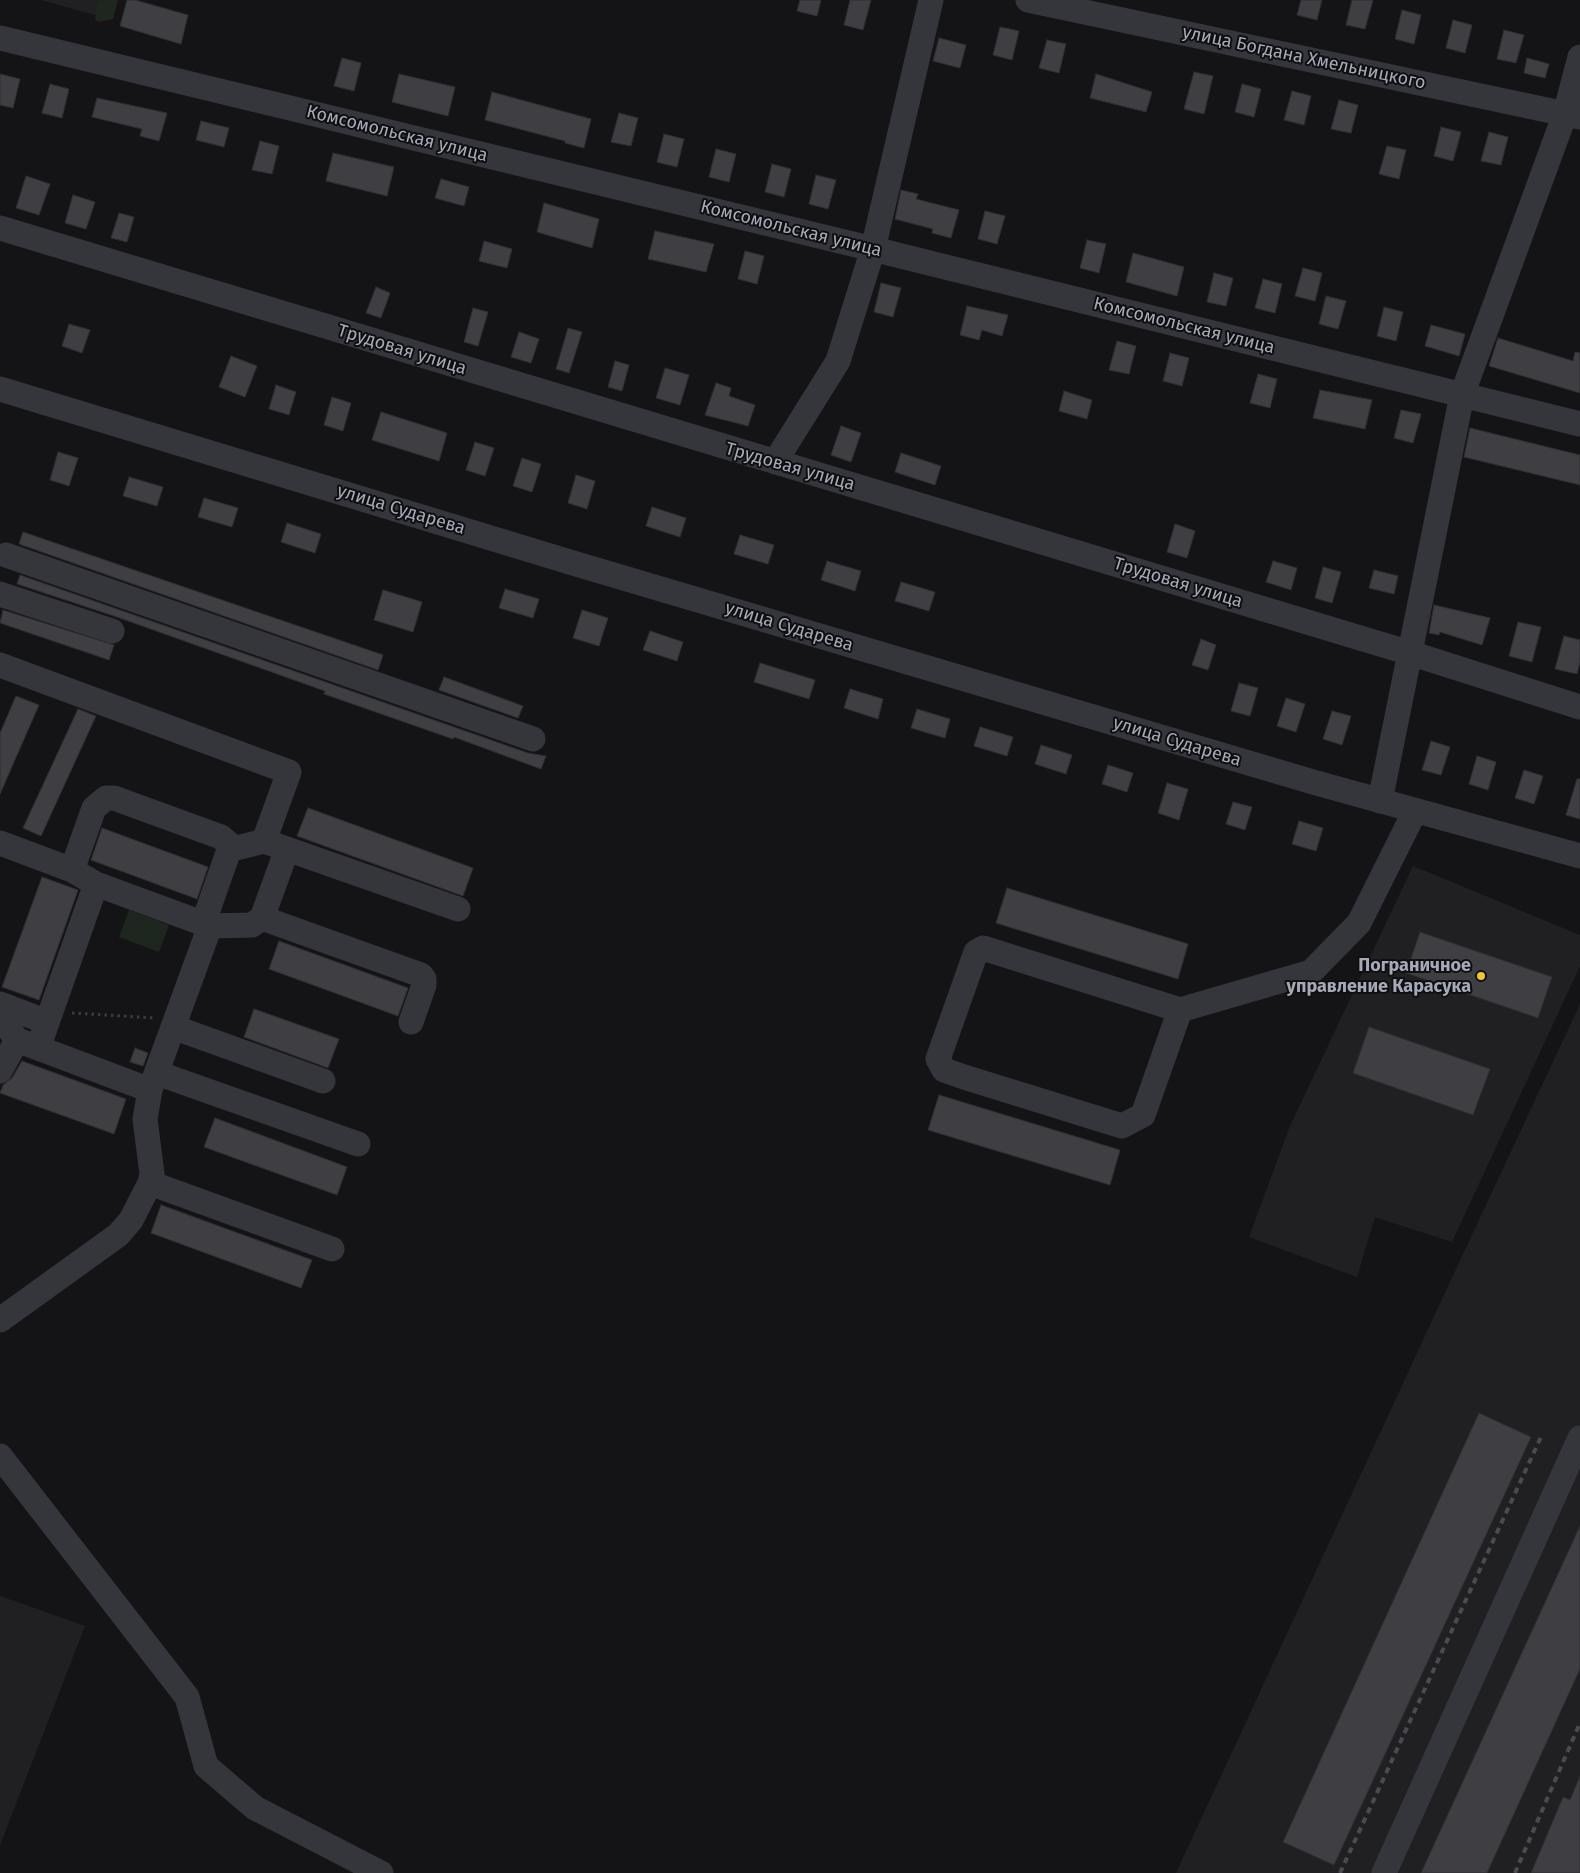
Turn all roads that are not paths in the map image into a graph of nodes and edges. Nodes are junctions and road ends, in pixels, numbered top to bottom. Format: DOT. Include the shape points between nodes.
graph roads {
  1 [pos="930,0"];
  2 [pos="1028,0"];
  3 [pos="0,38"];
  4 [pos="1580,57"];
  5 [pos="1572,115"];
  6 [pos="0,228"];
  7 [pos="873,248"];
  8 [pos="0,389"];
  9 [pos="1462,395"];
  10 [pos="1580,424"];
  11 [pos="776,462"];
  12 [pos="2,559"];
  13 [pos="0,594"];
  14 [pos="112,631"];
  15 [pos="1410,653"];
  16 [pos="0,665"];
  17 [pos="1580,707"];
  18 [pos="533,738"];
  19 [pos="1380,801"];
  20 [pos="1415,811"];
  21 [pos="0,843"];
  22 [pos="276,845"];
  23 [pos="229,850"];
  24 [pos="1580,856"];
  25 [pos="72,870"];
  26 [pos="96,884"];
  27 [pos="458,909"];
  28 [pos="262,918"];
  29 [pos="206,925"];
  30 [pos="0,1004"];
  31 [pos="1180,1010"];
  32 [pos="0,1016"];
  33 [pos="49,1017"];
  34 [pos="411,1022"];
  35 [pos="175,1023"];
  36 [pos="28,1044"];
  37 [pos="0,1071"];
  38 [pos="154,1081"];
  39 [pos="323,1081"];
  40 [pos="358,1144"];
  41 [pos="150,1183"];
  42 [pos="332,1249"];
  43 [pos="0,1320"];
  44 [pos="1580,1438"];
  45 [pos="0,1456"];
  46 [pos="381,1873"];
  47 [pos="1384,1873"];
  1 -- 7 [label="street"];
  2 -- 5 [label="street, улица Богдана Хмельницкого"];
  3 -- 7 [label="street, Комсомольская улица"];
  4 -- 5 [label="street"];
  5 -- 9 [label="street"];
  6 -- 11 [label="street, Трудовая улица"];
  7 -- 9 [label="street, Комсомольская улица"];
  7 -- 11 [label="street" via="838,361"];
  8 -- 19 [label="street, улица Сударева"];
  9 -- 10 [label="street, Комсомольская улица"];
  9 -- 15 [label="street"];
  11 -- 15 [label="street, Трудовая улица"];
  12 -- 18 [label="street"];
  13 -- 14 [label="street"];
  15 -- 17 [label="street, Трудовая улица"];
  15 -- 19 [label="street"];
  16 -- 22 [label="street" via="289,772"];
  19 -- 20 [label="street, улица Сударева"];
  20 -- 24 [label="street, улица Сударева"];
  20 -- 31 [label="street" via="1360,924 1310,972"];
  21 -- 25 [label="street"];
  22 -- 23 [label="street"];
  22 -- 27 [label="street"];
  22 -- 28 [label="street"];
  23 -- 25 [label="street" via="229,844 221,837 114,798 106,798 94,808"];
  23 -- 29 [label="street"];
  25 -- 26 [label="street"];
  26 -- 29 [label="street"];
  26 -- 33 [label="street"];
  28 -- 29 [label="street" via="252,925"];
  28 -- 34 [label="street" via="420,975 424,985"];
  29 -- 35 [label="street"];
  30 -- 33 [label="street"];
  31 -- 31 [label="street" via="983,948 976,952 938,1059 944,1070 1122,1126 1143,1115"];
  32 -- 36 [label="street"];
  33 -- 36 [label="street"];
  35 -- 38 [label="street"];
  35 -- 39 [label="street"];
  36 -- 37 [label="street"];
  36 -- 38 [label="street"];
  38 -- 40 [label="street"];
  38 -- 41 [label="street" via="145,1119 152,1166"];
  41 -- 42 [label="street"];
  41 -- 43 [label="street" via="138,1208 118,1235"];
  44 -- 47 [label="street"];
  45 -- 46 [label="street" via="187,1697 206,1766 255,1808"];
}
